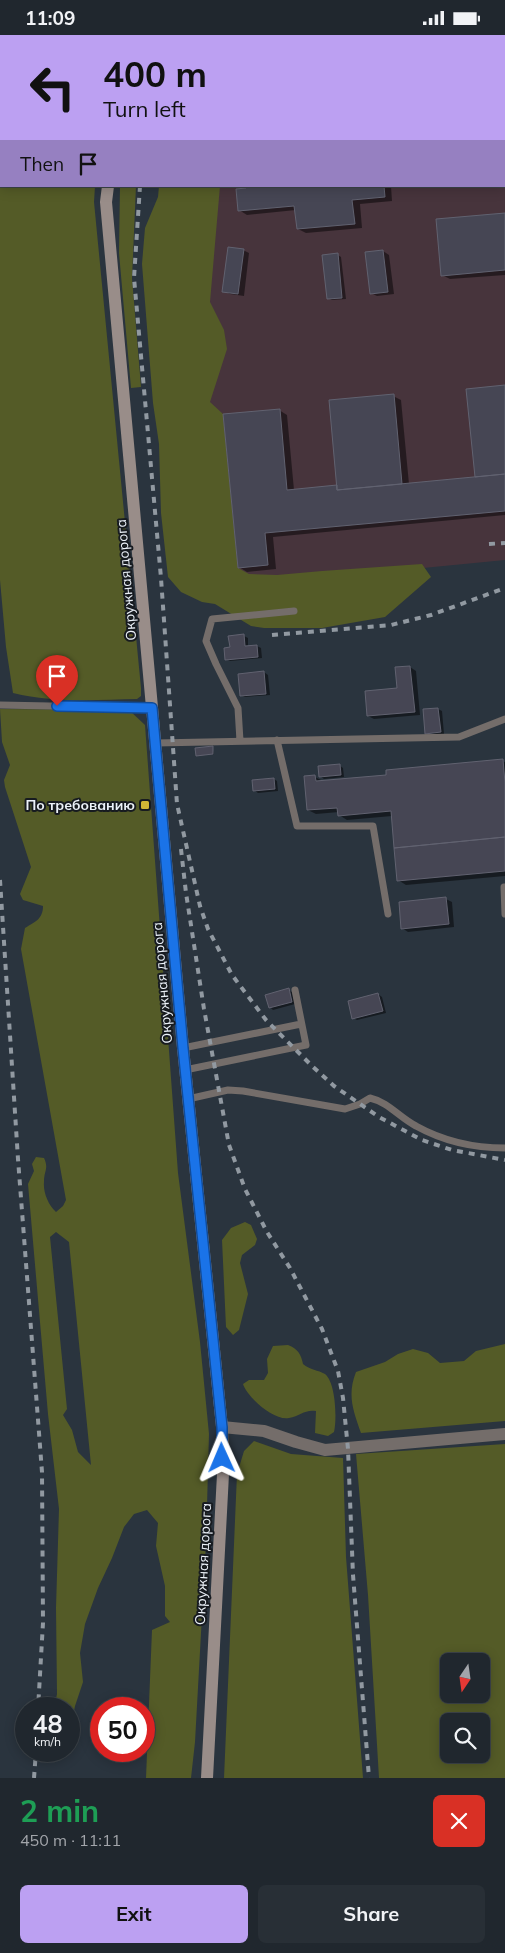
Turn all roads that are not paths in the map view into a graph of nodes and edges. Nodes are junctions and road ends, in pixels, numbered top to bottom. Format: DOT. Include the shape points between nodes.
graph roads {
  1 [pos="108,187"];
  2 [pos="294,611"];
  3 [pos="0,705"];
  4 [pos="152,708"];
  5 [pos="505,719"];
  6 [pos="277,740"];
  7 [pos="240,741"];
  8 [pos="156,743"];
  9 [pos="504,887"];
  10 [pos="388,914"];
  11 [pos="505,914"];
  12 [pos="294,990"];
  13 [pos="301,1024"];
  14 [pos="183,1048"];
  15 [pos="185,1070"];
  16 [pos="188,1099"];
  17 [pos="505,1148"];
  18 [pos="222,1427"];
  19 [pos="505,1435"];
  20 [pos="207,1778"];
  1 -- 4 [label="main road, Окружная дорога" via="106,202"];
  2 -- 7 [label="lane" via="212,619 206,641 238,709"];
  3 -- 4 [label="lane"];
  4 -- 8 [label="main road, Окружная дорога"];
  5 -- 6 [label="lane" via="459,737"];
  6 -- 7 [label="lane"];
  6 -- 10 [label="lane" via="297,826 373,826"];
  7 -- 8 [label="lane"];
  8 -- 14 [label="main road, Окружная дорога"];
  9 -- 11 [label="lane"];
  12 -- 13 [label="lane"];
  13 -- 14 [label="lane"];
  13 -- 15 [label="lane" via="306,1045"];
  14 -- 15 [label="main road, Окружная дорога"];
  15 -- 16 [label="main road, Окружная дорога"];
  16 -- 17 [label="lane" via="228,1090 345,1109 370,1098 380,1101 415,1126 444,1139 486,1148"];
  16 -- 18 [label="main road, Окружная дорога"];
  18 -- 19 [label="street" via="264,1431 324,1450"];
  18 -- 20 [label="main road, Окружная дорога"];
}
